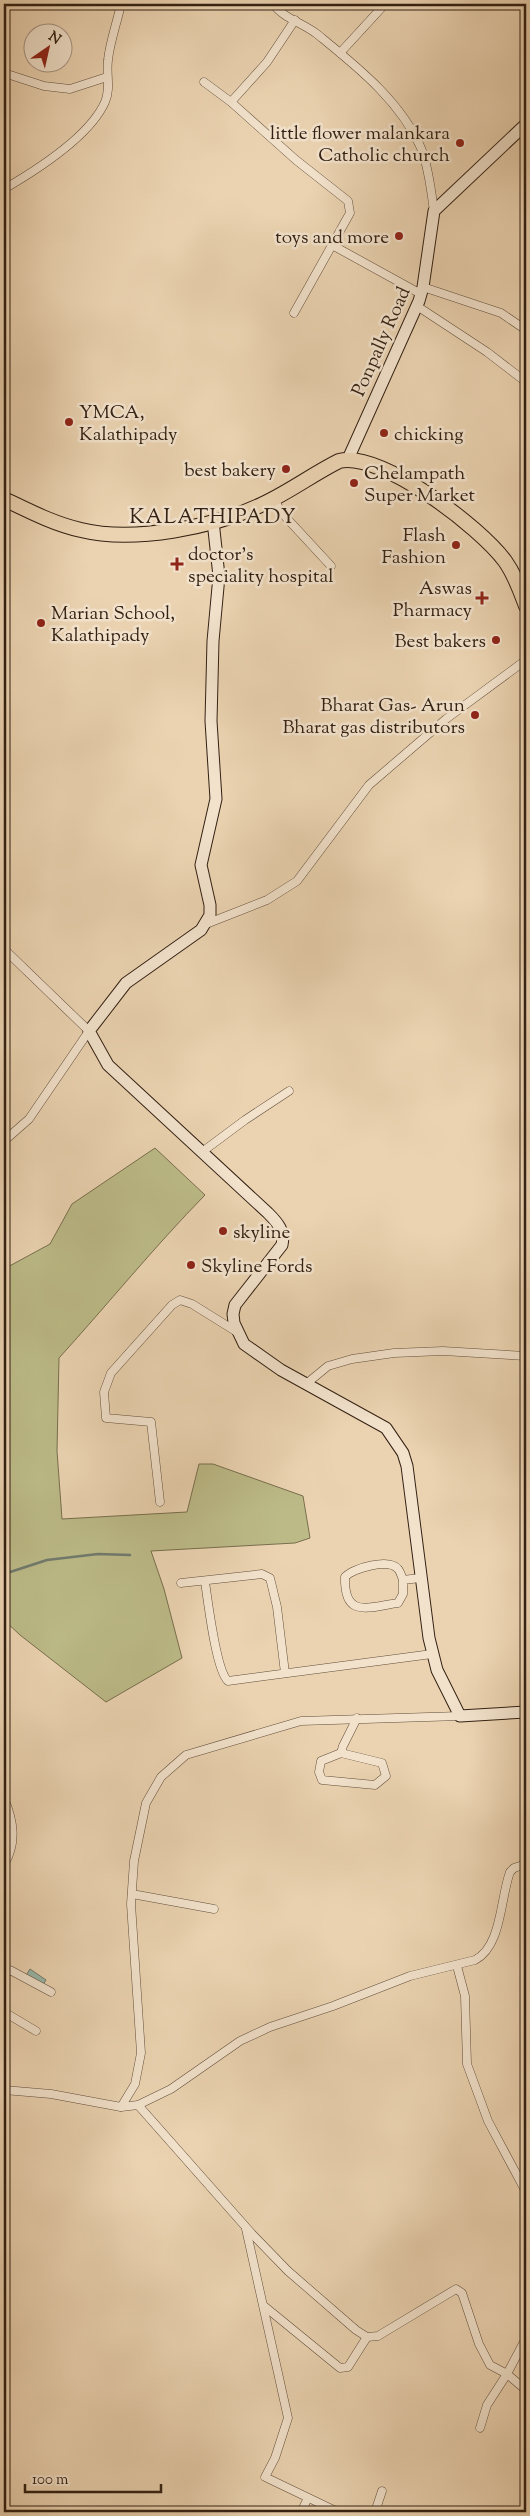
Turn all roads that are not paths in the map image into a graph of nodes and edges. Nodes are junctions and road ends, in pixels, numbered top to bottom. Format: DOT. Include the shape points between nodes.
graph roads {
  1 [pos="121,4"];
  2 [pos="273,4"];
  3 [pos="385,4"];
  4 [pos="295,20"];
  5 [pos="340,53"];
  6 [pos="4,73"];
  7 [pos="107,77"];
  8 [pos="204,82"];
  9 [pos="231,102"];
  10 [pos="526,124"];
  11 [pos="4,189"];
  12 [pos="434,211"];
  13 [pos="332,244"];
  14 [pos="422,291"];
  15 [pos="417,306"];
  16 [pos="294,313"];
  17 [pos="526,330"];
  18 [pos="526,382"];
  19 [pos="348,459"];
  20 [pos="4,499"];
  21 [pos="274,499"];
  22 [pos="213,521"];
  23 [pos="331,566"];
  24 [pos="524,588"];
  25 [pos="526,606"];
  26 [pos="526,660"];
  27 [pos="206,924"];
  28 [pos="4,949"];
  29 [pos="89,1032"];
  30 [pos="289,1091"];
  31 [pos="4,1141"];
  32 [pos="202,1152"];
  33 [pos="239,1333"];
  34 [pos="526,1356"];
  35 [pos="306,1384"];
  36 [pos="160,1502"];
  37 [pos="420,1578"];
  38 [pos="403,1580"];
  39 [pos="205,1582"];
  40 [pos="181,1583"];
  41 [pos="432,1654"];
  42 [pos="285,1673"];
  43 [pos="526,1712"];
  44 [pos="460,1716"];
  45 [pos="358,1718"];
  46 [pos="342,1753"];
  47 [pos="4,1798"];
  48 [pos="526,1864"];
  49 [pos="4,1865"];
  50 [pos="132,1894"];
  51 [pos="214,1909"];
  52 [pos="457,1966"];
  53 [pos="4,1976"];
  54 [pos="51,1992"];
  55 [pos="4,2012"];
  56 [pos="36,2031"];
  57 [pos="4,2090"];
  58 [pos="138,2104"];
  59 [pos="121,2107"];
  60 [pos="526,2192"];
  61 [pos="246,2227"];
  62 [pos="264,2306"];
  63 [pos="367,2337"];
  64 [pos="526,2338"];
  65 [pos="507,2374"];
  66 [pos="526,2390"];
  67 [pos="480,2428"];
  68 [pos="382,2491"];
  69 [pos="308,2498"];
  70 [pos="301,2512"];
  71 [pos="338,2512"];
  72 [pos="375,2512"];
  1 -- 7 [label="street" via="108,58"];
  2 -- 4 [label="street"];
  3 -- 5 [label="street"];
  4 -- 5 [label="street"];
  4 -- 9 [label="street" via="267,62"];
  5 -- 12 [label="street" via="373,82 409,127 421,149"];
  6 -- 7 [label="street" via="44,86 70,89"];
  7 -- 11 [label="street" via="105,104 93,120 54,156"];
  8 -- 9 [label="street"];
  9 -- 13 [label="street" via="348,201 350,213"];
  10 -- 12 [label="main road"];
  12 -- 14 [label="main road, Ponpally Road"];
  13 -- 14 [label="street"];
  13 -- 16 [label="street"];
  14 -- 15 [label="main road, Ponpally Road"];
  14 -- 17 [label="street" via="501,313"];
  15 -- 18 [label="street"];
  15 -- 19 [label="main road, Ponpally Road"];
  19 -- 21 [label="highway" via="326,467"];
  19 -- 24 [label="highway" via="363,461 390,472 454,515 504,560"];
  20 -- 22 [label="highway" via="55,522 98,533 154,532"];
  21 -- 22 [label="highway"];
  21 -- 23 [label="street" via="281,512"];
  22 -- 27 [label="main road" via="219,576 211,721 216,799 202,855 202,876 210,904"];
  24 -- 25 [label="highway"];
  26 -- 27 [label="street" via="446,720 369,785 297,881 267,900"];
  27 -- 29 [label="main road" via="126,983"];
  28 -- 29 [label="street"];
  29 -- 31 [label="street" via="29,1118"];
  29 -- 32 [label="main road" via="108,1065"];
  30 -- 32 [label="street"];
  32 -- 33 [label="main road" via="276,1221 284,1236 282,1244 235,1305 233,1314"];
  33 -- 35 [label="main road" via="244,1344"];
  33 -- 36 [label="street" via="180,1300 110,1373 104,1392 106,1418 151,1422"];
  34 -- 35 [label="street" via="443,1351 360,1357 328,1366"];
  35 -- 37 [label="main road" via="386,1428 395,1439 407,1466"];
  37 -- 38 [label="street"];
  37 -- 41 [label="main road"];
  38 -- 38 [label="street" via="403,1594 398,1603 358,1608 344,1594 345,1577 359,1568 390,1564 398,1568"];
  39 -- 40 [label="street"];
  39 -- 42 [label="street" via="224,1678 228,1681"];
  39 -- 42 [label="street" via="262,1574 270,1578"];
  41 -- 42 [label="street"];
  41 -- 44 [label="main road"];
  43 -- 44 [label="main road"];
  44 -- 45 [label="street"];
  45 -- 46 [label="street"];
  45 -- 50 [label="street" via="301,1721 179,1759 161,1777 146,1803 136,1851"];
  46 -- 46 [label="street" via="382,1763 386,1776 375,1785 322,1780 319,1772 321,1760"];
  47 -- 49 [label="street" via="14,1838 12,1852"];
  48 -- 52 [label="street" via="510,1872 489,1950 475,1960"];
  50 -- 51 [label="street"];
  50 -- 59 [label="street" via="140,2053 135,2084"];
  52 -- 58 [label="street" via="410,1976 263,2030 240,2041 171,2089"];
  52 -- 60 [label="street" via="465,1996 467,2064 488,2121"];
  53 -- 54 [label="street" via="10,1970"];
  55 -- 56 [label="street"];
  57 -- 59 [label="street" via="51,2094"];
  58 -- 59 [label="street"];
  58 -- 61 [label="street"];
  61 -- 62 [label="street"];
  61 -- 63 [label="street" via="334,2314"];
  62 -- 63 [label="street" via="340,2368 348,2367"];
  62 -- 69 [label="street" via="288,2418 265,2477"];
  63 -- 65 [label="street" via="378,2336 456,2289 462,2293 479,2344 490,2365"];
  64 -- 65 [label="street"];
  65 -- 66 [label="street"];
  65 -- 67 [label="street" via="487,2404"];
  68 -- 72 [label="street"];
  69 -- 70 [label="street"];
  69 -- 71 [label="street"];
}
